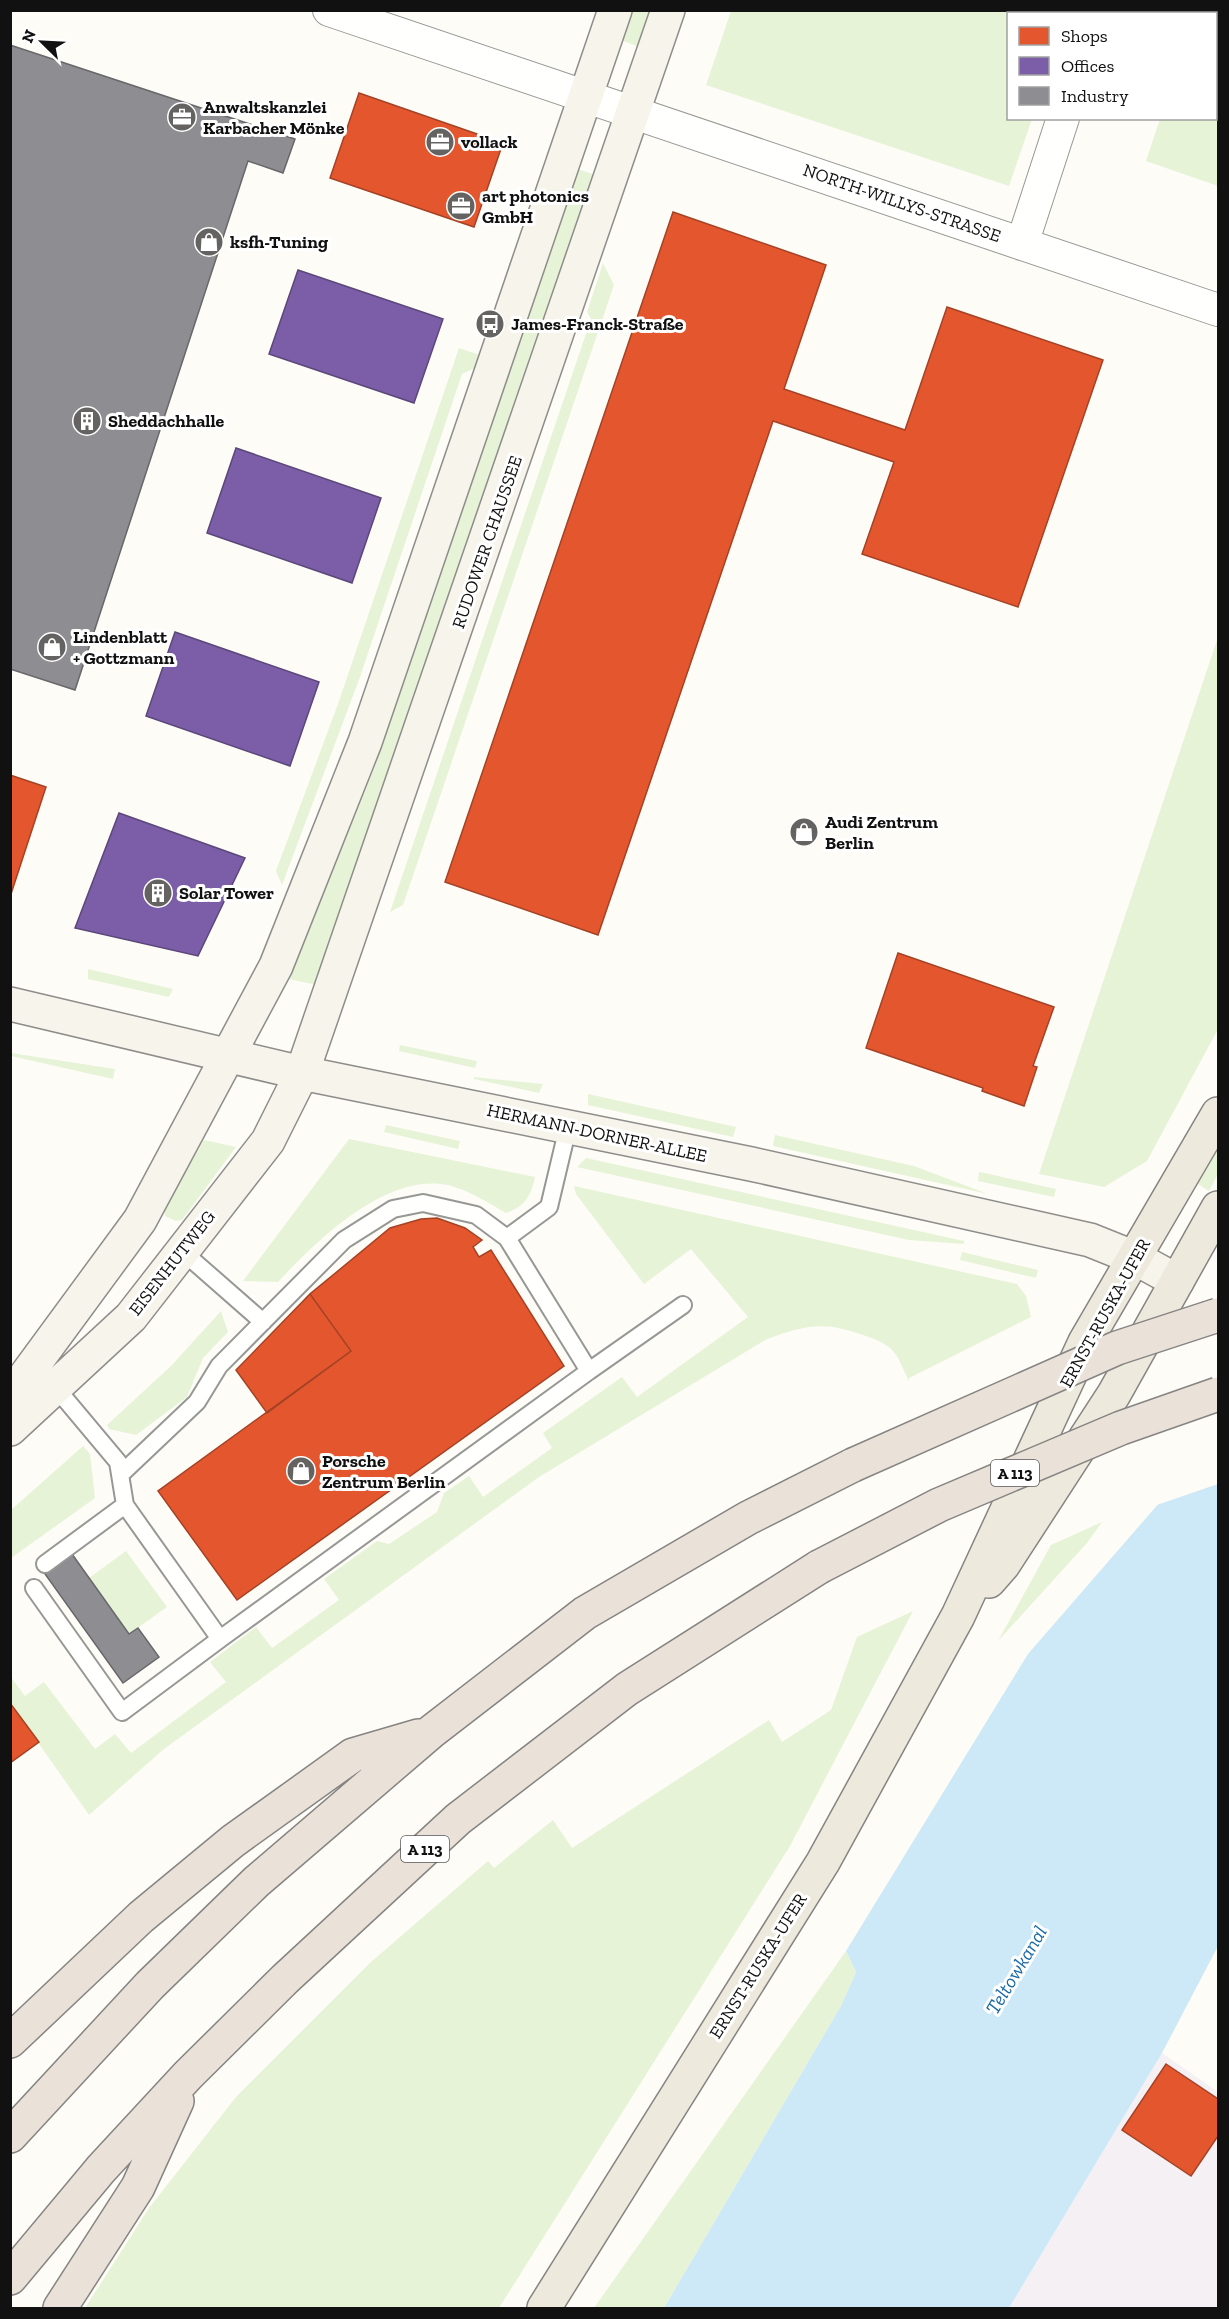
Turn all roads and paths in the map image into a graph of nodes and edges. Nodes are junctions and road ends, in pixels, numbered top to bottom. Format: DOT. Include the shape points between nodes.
graph roads {
  1 [pos="329,10"];
  2 [pos="615,10"];
  3 [pos="668,10"];
  4 [pos="585,97"];
  5 [pos="633,113"];
  6 [pos="1062,120"];
  7 [pos="1022,244"];
  8 [pos="1218,310"];
  9 [pos="10,1004"];
  10 [pos="229,1055"];
  11 [pos="302,1072"];
  12 [pos="1218,1114"];
  13 [pos="568,1127"];
  14 [pos="1218,1208"];
  15 [pos="507,1238"];
  16 [pos="182,1251"];
  17 [pos="1135,1258"];
  18 [pos="1177,1281"];
  19 [pos="683,1305"];
  20 [pos="1218,1315"];
  21 [pos="263,1322"];
  22 [pos="589,1371"];
  23 [pos="56,1388"];
  24 [pos="1218,1394"];
  25 [pos="10,1397"];
  26 [pos="10,1429"];
  27 [pos="120,1475"];
  28 [pos="125,1505"];
  29 [pos="45,1564"];
  30 [pos="34,1588"];
  31 [pos="958,1616"];
  32 [pos="220,1640"];
  33 [pos="431,1732"];
  34 [pos="10,2041"];
  35 [pos="189,2075"];
  36 [pos="10,2136"];
  37 [pos="10,2278"];
  38 [pos="60,2308"];
  39 [pos="544,2308"];
  1 -- 4 [label="street"];
  2 -- 4 [label="street"];
  3 -- 5 [label="street, RUDOWER CHAUSSEE"];
  4 -- 5 [label="street, NORTH-WILLYS-STRASSE"];
  4 -- 10 [label="street" via="365,742 276,966"];
  5 -- 7 [label="street, NORTH-WILLYS-STRASSE"];
  5 -- 11 [label="street, RUDOWER CHAUSSEE"];
  6 -- 7 [label="street"];
  7 -- 8 [label="street, NORTH-WILLYS-STRASSE"];
  9 -- 10 [label="street, HERMANN-DORNER-ALLEE"];
  10 -- 11 [label="street, HERMANN-DORNER-ALLEE"];
  10 -- 25 [label="street" via="140,1220"];
  11 -- 13 [label="street, HERMANN-DORNER-ALLEE"];
  11 -- 16 [label="street, EISENHUTWEG" via="268,1141"];
  12 -- 17 [label="main road, ERNST-RUSKA-UFER"];
  13 -- 15 [label="lane" via="549,1206"];
  13 -- 17 [label="street, HERMANN-DORNER-ALLEE" via="1090,1240"];
  14 -- 18 [label="main road, ERNST-RUSKA-UFER"];
  15 -- 21 [label="lane" via="476,1215 423,1203 393,1209 344,1240"];
  15 -- 22 [label="lane"];
  16 -- 21 [label="lane"];
  16 -- 23 [label="street, EISENHUTWEG" via="131,1317"];
  17 -- 18 [label="street, HERMANN-DORNER-ALLEE"];
  17 -- 31 [label="main road, ERNST-RUSKA-UFER" via="1085,1342"];
  18 -- 31 [label="main road, ERNST-RUSKA-UFER" via="1114,1394 1010,1555"];
  19 -- 22 [label="lane"];
  20 -- 33 [label="highway, bridge" via="1116,1348 853,1465 748,1518 585,1613"];
  21 -- 27 [label="lane" via="219,1366 197,1402"];
  22 -- 32 [label="lane"];
  23 -- 26 [label="street, EISENHUTWEG"];
  23 -- 27 [label="lane" via="118,1462"];
  24 -- 35 [label="highway, A 113, bridge" via="1121,1428 950,1501 819,1567 627,1689 458,1819 285,1979"];
  27 -- 28 [label="lane"];
  28 -- 29 [label="lane"];
  28 -- 32 [label="lane"];
  30 -- 32 [label="lane" via="122,1712"];
  31 -- 39 [label="main road, ERNST-RUSKA-UFER" via="824,1862"];
  33 -- 34 [label="highway" via="353,1755 233,1841 141,1917"];
  33 -- 36 [label="highway" via="256,1882 150,1985"];
  35 -- 37 [label="highway, A 113" via="101,2169"];
  35 -- 38 [label="highway" via="138,2187"];
}
